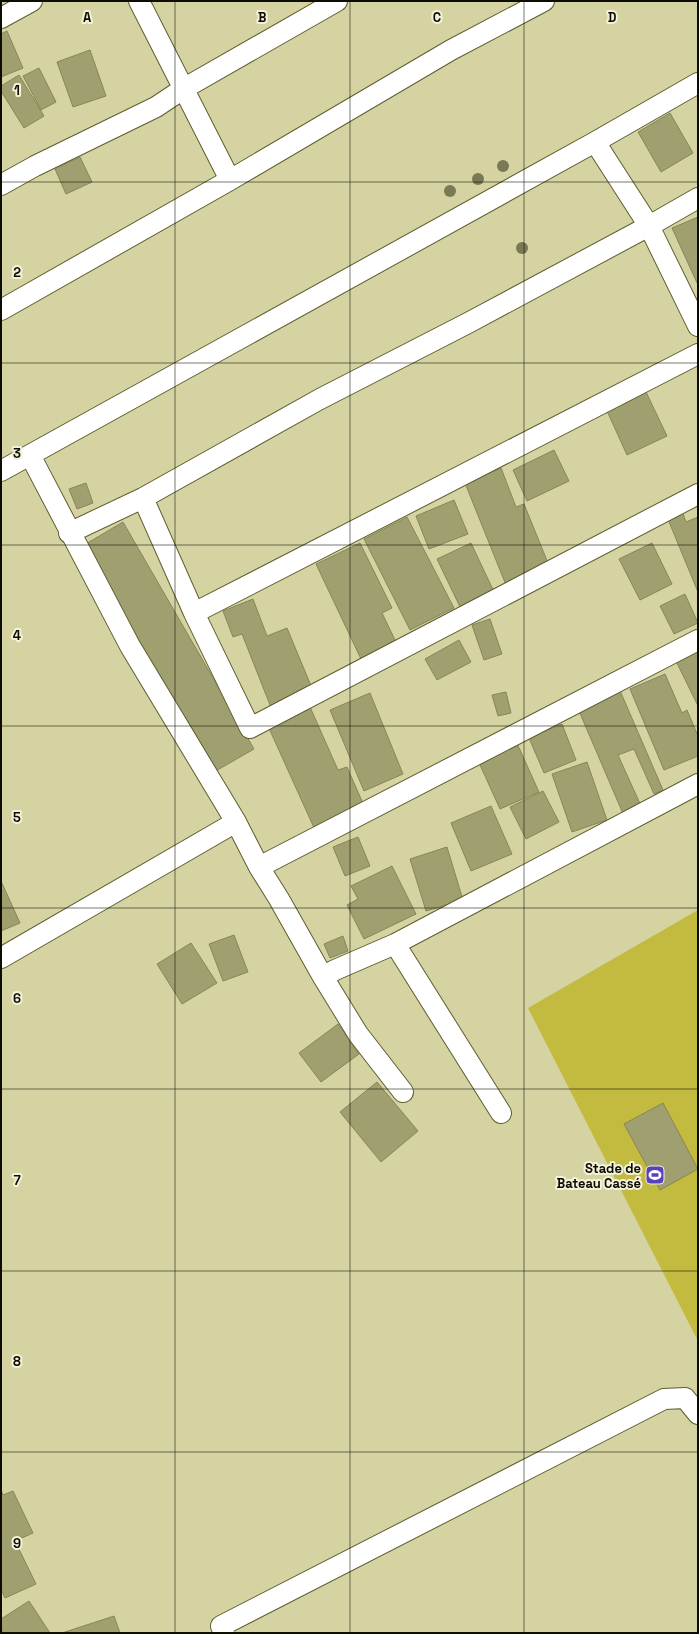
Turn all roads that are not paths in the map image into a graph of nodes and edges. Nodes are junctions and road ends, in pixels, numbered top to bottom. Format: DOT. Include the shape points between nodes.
graph roads {
  1 [pos="32,1"];
  2 [pos="139,1"];
  3 [pos="337,1"];
  4 [pos="544,1"];
  5 [pos="1,18"];
  6 [pos="698,83"];
  7 [pos="183,89"];
  8 [pos="595,142"];
  9 [pos="230,180"];
  10 [pos="1,184"];
  11 [pos="698,198"];
  12 [pos="649,226"];
  13 [pos="1,310"];
  14 [pos="698,326"];
  15 [pos="698,354"];
  16 [pos="30,455"];
  17 [pos="1,471"];
  18 [pos="698,494"];
  19 [pos="143,498"];
  20 [pos="69,533"];
  21 [pos="194,613"];
  22 [pos="698,640"];
  23 [pos="698,784"];
  24 [pos="236,822"];
  25 [pos="259,867"];
  26 [pos="395,944"];
  27 [pos="1,958"];
  28 [pos="322,977"];
  29 [pos="402,1092"];
  30 [pos="500,1113"];
  31 [pos="698,1414"];
  32 [pos="224,1633"];
  1 -- 5 [label="street"];
  2 -- 7 [label="street"];
  3 -- 7 [label="street"];
  4 -- 9 [label="street" via="451,50"];
  6 -- 8 [label="street"];
  7 -- 9 [label="street"];
  7 -- 10 [label="street" via="156,107"];
  8 -- 12 [label="street"];
  8 -- 16 [label="street"];
  9 -- 13 [label="street"];
  11 -- 12 [label="street"];
  12 -- 14 [label="street"];
  12 -- 19 [label="street" via="320,399"];
  15 -- 21 [label="street"];
  16 -- 17 [label="street"];
  16 -- 20 [label="street"];
  18 -- 21 [label="street" via="250,728"];
  19 -- 20 [label="street"];
  19 -- 21 [label="street"];
  20 -- 24 [label="street" via="130,646"];
  22 -- 25 [label="street"];
  23 -- 26 [label="street"];
  24 -- 25 [label="street"];
  24 -- 27 [label="street"];
  25 -- 28 [label="street"];
  26 -- 28 [label="street"];
  26 -- 30 [label="street"];
  28 -- 29 [label="street" via="358,1034"];
  31 -- 32 [label="street" via="685,1398 664,1399 221,1626"];
}
